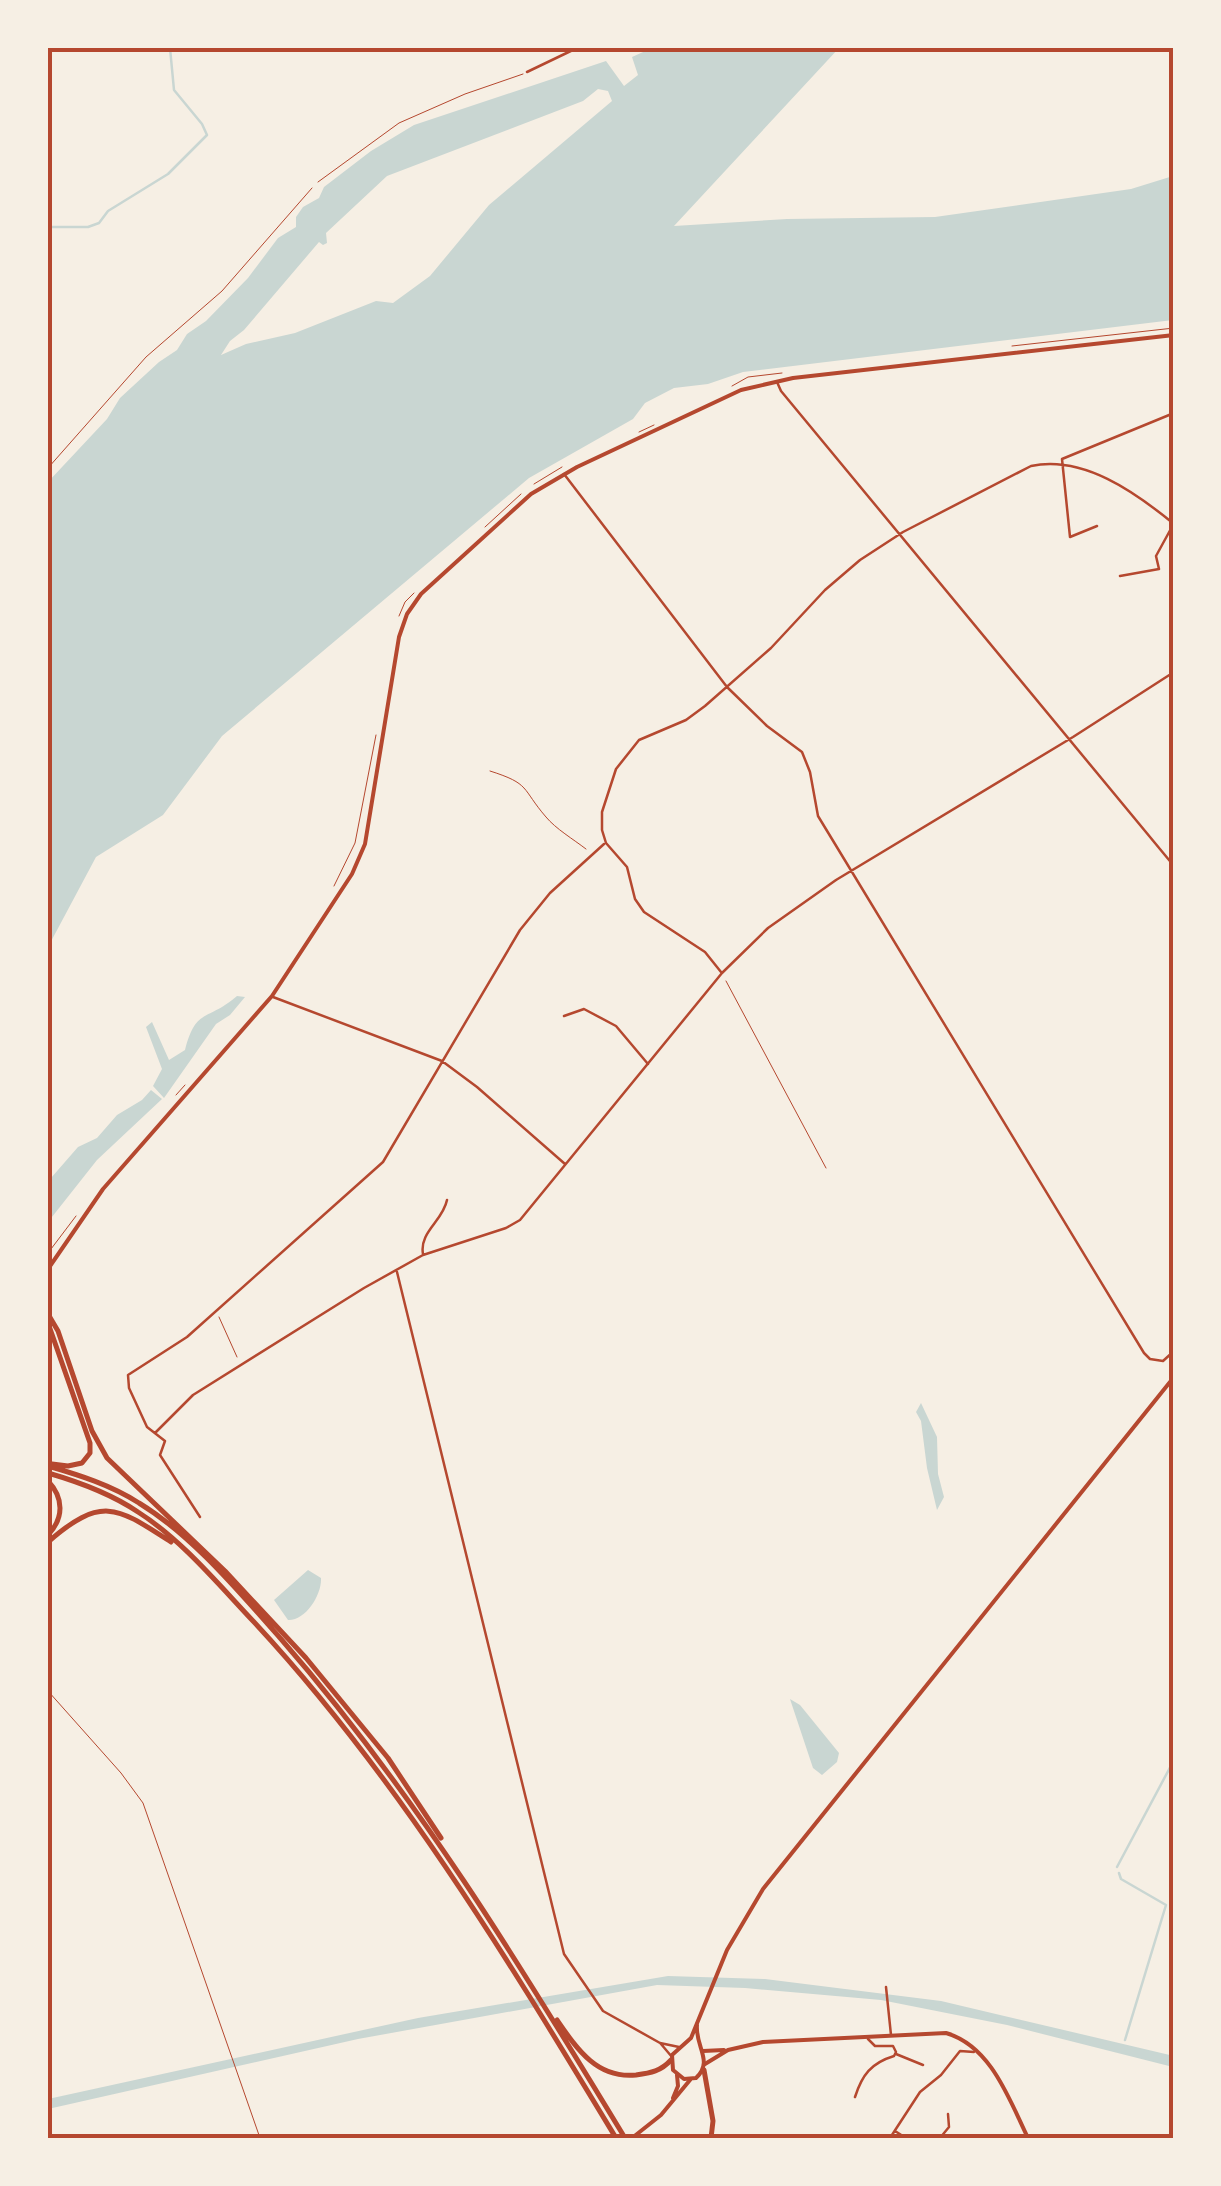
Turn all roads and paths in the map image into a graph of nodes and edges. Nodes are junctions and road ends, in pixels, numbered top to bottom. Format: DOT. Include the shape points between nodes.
graph roads {
  1 [pos="577,48"];
  2 [pos="526,72"];
  3 [pos="312,188"];
  4 [pos="1174,335"];
  5 [pos="777,380"];
  6 [pos="1174,413"];
  7 [pos="654,425"];
  8 [pos="639,432"];
  9 [pos="575,462"];
  10 [pos="1062,462"];
  11 [pos="48,468"];
  12 [pos="564,474"];
  13 [pos="534,484"];
  14 [pos="519,495"];
  15 [pos="1173,524"];
  16 [pos="1096,526"];
  17 [pos="480,531"];
  18 [pos="900,534"];
  19 [pos="1120,576"];
  20 [pos="420,588"];
  21 [pos="398,624"];
  22 [pos="1174,672"];
  23 [pos="727,687"];
  24 [pos="376,736"];
  25 [pos="1069,739"];
  26 [pos="490,771"];
  27 [pos="606,843"];
  28 [pos="592,854"];
  29 [pos="1174,866"];
  30 [pos="853,870"];
  31 [pos="334,893"];
  32 [pos="722,973"];
  33 [pos="272,996"];
  34 [pos="564,1016"];
  35 [pos="442,1061"];
  36 [pos="649,1064"];
  37 [pos="190,1081"];
  38 [pos="174,1099"];
  39 [pos="566,1164"];
  40 [pos="826,1168"];
  41 [pos="447,1200"];
  42 [pos="74,1218"];
  43 [pos="48,1253"];
  44 [pos="424,1256"];
  45 [pos="398,1270"];
  46 [pos="48,1273"];
  47 [pos="216,1310"];
  48 [pos="48,1314"];
  49 [pos="48,1322"];
  50 [pos="1174,1351"];
  51 [pos="243,1366"];
  52 [pos="1174,1377"];
  53 [pos="155,1433"];
  54 [pos="48,1471"];
  55 [pos="200,1517"];
  56 [pos="48,1539"];
  57 [pos="176,1544"];
  58 [pos="48,1691"];
  59 [pos="451,1858"];
  60 [pos="886,1989"];
  61 [pos="545,2007"];
  62 [pos="698,2025"];
  63 [pos="891,2036"];
  64 [pos="867,2038"];
  65 [pos="660,2043"];
  66 [pos="682,2046"];
  67 [pos="700,2050"];
  68 [pos="728,2050"];
  69 [pos="977,2050"];
  70 [pos="895,2054"];
  71 [pos="671,2058"];
  72 [pos="923,2066"];
  73 [pos="704,2067"];
  74 [pos="676,2075"];
  75 [pos="690,2080"];
  76 [pos="856,2097"];
  77 [pos="672,2102"];
  78 [pos="948,2114"];
  79 [pos="895,2131"];
  80 [pos="260,2138"];
  81 [pos="616,2138"];
  82 [pos="629,2138"];
  83 [pos="711,2138"];
  84 [pos="890,2138"];
  85 [pos="906,2138"];
  86 [pos="940,2138"];
  87 [pos="1028,2138"];
  1 -- 2 [label="street"];
  2 -- 3 [label="path" via="399,123"];
  3 -- 11 [label="lane" via="222,291 146,357"];
  4 -- 5 [label="main road"];
  5 -- 12 [label="main road" via="741,390"];
  5 -- 18 [label="street"];
  6 -- 10 [label="street"];
  7 -- 8 [label="lane"];
  9 -- 13 [label="path"];
  10 -- 15 [label="street" via="1095,474"];
  10 -- 16 [label="street" via="1070,537"];
  10 -- 18 [label="street" via="1032,466"];
  12 -- 23 [label="street"];
  12 -- 33 [label="main road" via="518,504 410,608 360,858"];
  14 -- 17 [label="path"];
  15 -- 19 [label="street" via="1156,556 1159,568"];
  18 -- 23 [label="street" via="844,572"];
  18 -- 25 [label="street"];
  20 -- 21 [label="path" via="404,602"];
  22 -- 25 [label="street"];
  23 -- 27 [label="street" via="686,720 638,740 620,762 604,800"];
  23 -- 30 [label="street" via="802,752 818,816"];
  24 -- 31 [label="path" via="356,843"];
  25 -- 29 [label="street"];
  25 -- 30 [label="street"];
  26 -- 28 [label="path" via="515,779 546,818"];
  27 -- 28 [label="street"];
  27 -- 32 [label="street" via="627,867 644,912 696,946"];
  28 -- 35 [label="street" via="520,930"];
  30 -- 32 [label="street" via="768,928"];
  30 -- 50 [label="street" via="1144,1353 1163,1360"];
  32 -- 36 [label="street"];
  32 -- 40 [label="path"];
  33 -- 35 [label="street"];
  33 -- 46 [label="main road" via="103,1189"];
  34 -- 36 [label="street" via="584,1009 616,1026"];
  35 -- 39 [label="street"];
  35 -- 47 [label="street" via="382,1162"];
  36 -- 39 [label="street"];
  37 -- 38 [label="path"];
  39 -- 44 [label="street" via="512,1224"];
  41 -- 44 [label="street" via="422,1241"];
  42 -- 43 [label="path"];
  44 -- 45 [label="street"];
  45 -- 51 [label="street"];
  45 -- 65 [label="street" via="564,1954 607,2014"];
  47 -- 51 [label="path"];
  47 -- 53 [label="street" via="128,1375"];
  48 -- 59 [label="highway" via="92,1431 111,1463 306,1658 388,1758"];
  49 -- 54 [label="highway" via="90,1443 82,1463"];
  51 -- 53 [label="street" via="194,1395"];
  52 -- 62 [label="main road" via="763,1889 716,1972"];
  53 -- 55 [label="street" via="165,1441 162,1458"];
  54 -- 56 [label="highway" via="60,1510"];
  54 -- 57 [label="highway" via="115,1498"];
  54 -- 59 [label="highway" via="100,1483 171,1526 352,1723"];
  56 -- 57 [label="highway" via="79,1518 107,1511 138,1518"];
  57 -- 81 [label="highway" via="280,1650 369,1758 434,1848"];
  58 -- 80 [label="path" via="143,1804"];
  59 -- 61 [label="highway"];
  60 -- 63 [label="street"];
  61 -- 71 [label="highway" via="603,2070 638,2075 660,2070"];
  61 -- 82 [label="highway"];
  62 -- 66 [label="main road"];
  62 -- 67 [label="main road"];
  63 -- 64 [label="main road"];
  63 -- 69 [label="main road" via="941,2032"];
  64 -- 68 [label="main road" via="780,2040"];
  64 -- 70 [label="street" via="875,2046 893,2046"];
  65 -- 66 [label="street"];
  65 -- 71 [label="street"];
  66 -- 67 [label="main road"];
  66 -- 71 [label="main road"];
  67 -- 68 [label="main road"];
  67 -- 73 [label="main road"];
  68 -- 73 [label="main road"];
  69 -- 79 [label="street" via="960,2051 922,2089"];
  69 -- 87 [label="main road"];
  70 -- 72 [label="street"];
  70 -- 76 [label="street" via="864,2075"];
  71 -- 74 [label="main road"];
  73 -- 75 [label="main road"];
  73 -- 83 [label="highway"];
  74 -- 75 [label="main road"];
  74 -- 77 [label="main road"];
  75 -- 77 [label="main road"];
  77 -- 82 [label="main road"];
  78 -- 86 [label="street" via="949,2127"];
  79 -- 84 [label="street"];
  79 -- 85 [label="street"];
}
